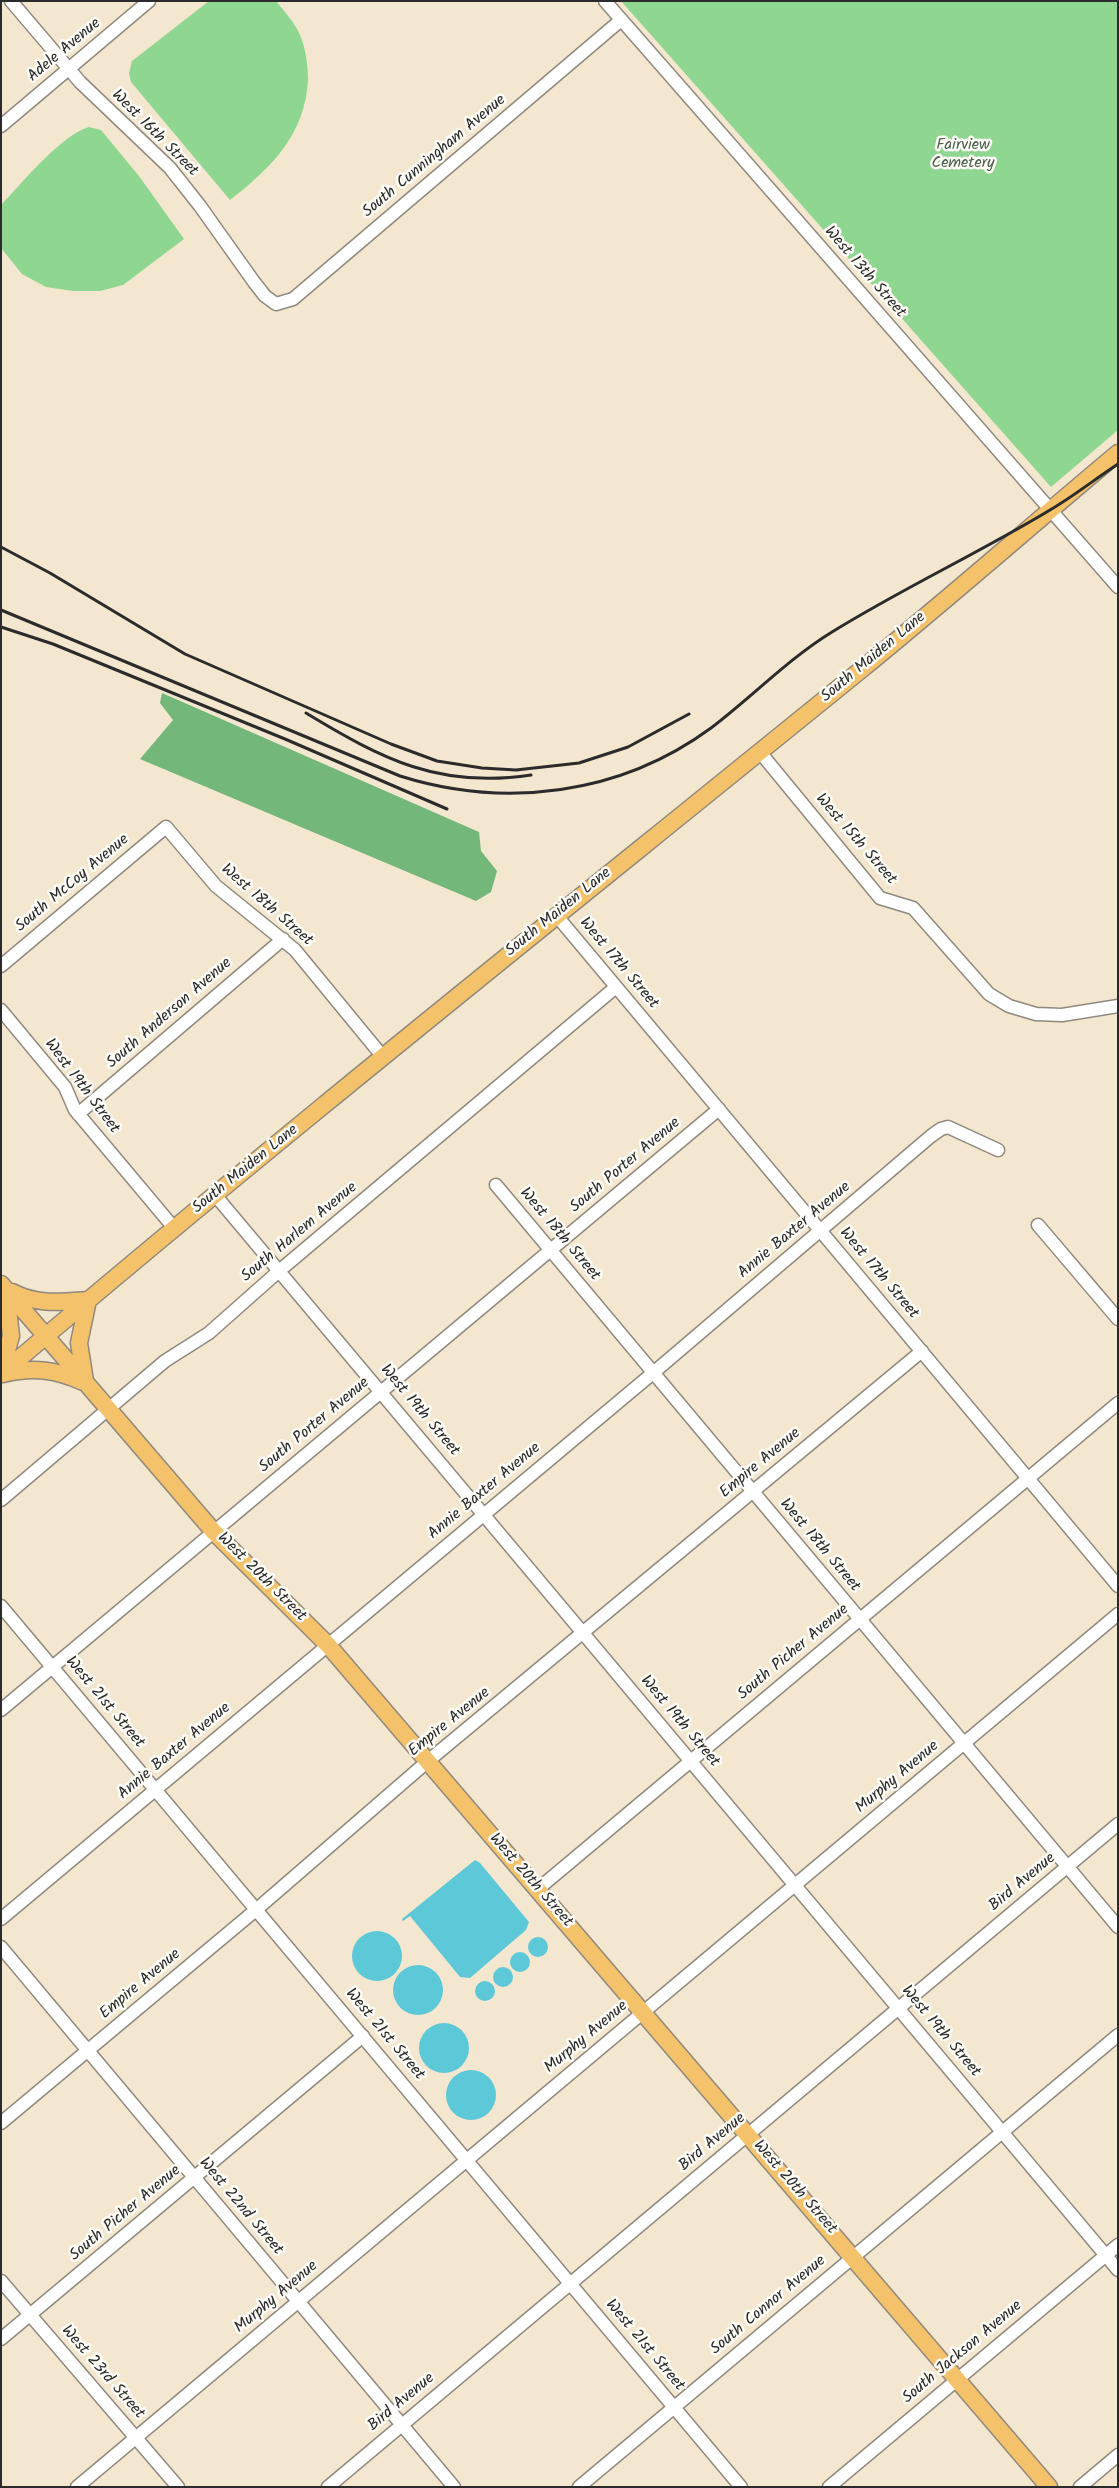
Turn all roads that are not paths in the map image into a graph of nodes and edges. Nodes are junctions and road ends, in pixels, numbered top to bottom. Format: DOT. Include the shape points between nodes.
graph roads {
  1 [pos="12,1"];
  2 [pos="149,1"];
  3 [pos="605,1"];
  4 [pos="621,20"];
  5 [pos="69,69"];
  6 [pos="1,126"];
  7 [pos="265,296"];
  8 [pos="1118,453"];
  9 [pos="1051,510"];
  10 [pos="1100,565"];
  11 [pos="1118,577"];
  12 [pos="1118,586"];
  13 [pos="759,751"];
  14 [pos="166,827"];
  15 [pos="556,915"];
  16 [pos="283,939"];
  17 [pos="1,966"];
  18 [pos="616,987"];
  19 [pos="1118,1006"];
  20 [pos="1,1010"];
  21 [pos="383,1057"];
  22 [pos="719,1110"];
  23 [pos="78,1114"];
  24 [pos="998,1150"];
  25 [pos="496,1185"];
  26 [pos="216,1195"];
  27 [pos="1038,1224"];
  28 [pos="174,1228"];
  29 [pos="820,1230"];
  30 [pos="550,1250"];
  31 [pos="279,1271"];
  32 [pos="4,1286"];
  33 [pos="88,1300"];
  34 [pos="1118,1319"];
  35 [pos="46,1336"];
  36 [pos="922,1351"];
  37 [pos="1,1373"];
  38 [pos="653,1373"];
  39 [pos="85,1383"];
  40 [pos="381,1392"];
  41 [pos="1118,1403"];
  42 [pos="107,1410"];
  43 [pos="1028,1478"];
  44 [pos="753,1492"];
  45 [pos="1,1500"];
  46 [pos="484,1514"];
  47 [pos="214,1532"];
  48 [pos="1118,1586"];
  49 [pos="1,1606"];
  50 [pos="1118,1614"];
  51 [pos="860,1619"];
  52 [pos="584,1634"];
  53 [pos="328,1645"];
  54 [pos="52,1667"];
  55 [pos="1,1710"];
  56 [pos="964,1743"];
  57 [pos="428,1761"];
  58 [pos="691,1761"];
  59 [pos="156,1790"];
  60 [pos="1118,1824"];
  61 [pos="1067,1867"];
  62 [pos="795,1885"];
  63 [pos="538,1889"];
  64 [pos="257,1909"];
  65 [pos="1,1919"];
  66 [pos="1118,1927"];
  67 [pos="1,1947"];
  68 [pos="899,2008"];
  69 [pos="643,2012"];
  70 [pos="1118,2035"];
  71 [pos="363,2036"];
  72 [pos="88,2050"];
  73 [pos="1,2123"];
  74 [pos="1002,2131"];
  75 [pos="748,2135"];
  76 [pos="467,2159"];
  77 [pos="194,2178"];
  78 [pos="1118,2245"];
  79 [pos="1106,2255"];
  80 [pos="852,2257"];
  81 [pos="1118,2270"];
  82 [pos="1,2281"];
  83 [pos="571,2284"];
  84 [pos="298,2301"];
  85 [pos="30,2315"];
  86 [pos="1,2339"];
  87 [pos="957,2379"];
  88 [pos="674,2407"];
  89 [pos="402,2425"];
  90 [pos="136,2437"];
  91 [pos="1118,2455"];
  92 [pos="77,2487"];
  93 [pos="178,2487"];
  94 [pos="328,2487"];
  95 [pos="454,2487"];
  96 [pos="578,2487"];
  97 [pos="741,2487"];
  98 [pos="829,2487"];
  99 [pos="1049,2487"];
  100 [pos="1080,2487"];
  1 -- 5 [label="street, West 16th Street"];
  2 -- 5 [label="street, Adele Avenue"];
  3 -- 4 [label="street, West 13th Street"];
  4 -- 7 [label="street, South Cunningham Avenue" via="293,299 276,304"];
  4 -- 9 [label="street, West 13th Street"];
  5 -- 6 [label="street, Adele Avenue"];
  5 -- 7 [label="street, West 16th Street" via="170,168"];
  8 -- 9 [label="main road, South Maiden Lane"];
  9 -- 10 [label="street, West 13th Street"];
  9 -- 13 [label="main road, South Maiden Lane" via="865,667"];
  10 -- 11 [label="street, West 13th Street"];
  10 -- 12 [label="street, West 13th Street"];
  13 -- 15 [label="main road, South Maiden Lane"];
  13 -- 19 [label="street, West 15th Street" via="880,898 913,908 989,994 1019,1010 1042,1015"];
  14 -- 16 [label="street, West 18th Street" via="216,886"];
  14 -- 17 [label="street, South McCoy Avenue"];
  15 -- 18 [label="street, West 17th Street"];
  15 -- 21 [label="main road, South Maiden Lane"];
  16 -- 21 [label="street, West 18th Street"];
  16 -- 23 [label="street, South Anderson Avenue"];
  18 -- 22 [label="street, West 17th Street"];
  18 -- 31 [label="street, South Harlem Avenue"];
  20 -- 23 [label="street, West 19th Street" via="65,1087"];
  21 -- 26 [label="main road, South Maiden Lane"];
  22 -- 29 [label="street, West 17th Street"];
  22 -- 30 [label="street, South Porter Avenue"];
  23 -- 28 [label="street, West 19th Street"];
  24 -- 29 [label="street, Annie Baxter Avenue" via="958,1130 941,1129"];
  25 -- 30 [label="street, West 18th Street"];
  26 -- 28 [label="main road, South Maiden Lane"];
  26 -- 31 [label="street, West 19th Street"];
  27 -- 34 [label="street"];
  28 -- 33 [label="main road, South Maiden Lane"];
  29 -- 36 [label="street, West 17th Street"];
  29 -- 38 [label="street, Annie Baxter Avenue"];
  30 -- 38 [label="street, West 18th Street"];
  30 -- 40 [label="street, South Porter Avenue"];
  31 -- 40 [label="street, West 19th Street"];
  31 -- 42 [label="street, South Harlem Avenue" via="204,1337 171,1356"];
  32 -- 33 [label="main road" via="23,1298 39,1302"];
  32 -- 35 [label="main road, West 20th Street"];
  32 -- 37 [label="main road" via="11,1336"];
  33 -- 35 [label="main road, South Maiden Lane"];
  33 -- 39 [label="main road" via="78,1343"];
  35 -- 37 [label="main road, South Maiden Lane"];
  35 -- 39 [label="main road, West 20th Street"];
  36 -- 43 [label="street, West 17th Street"];
  36 -- 44 [label="street, Empire Avenue"];
  37 -- 39 [label="main road" via="42,1369"];
  38 -- 44 [label="street, West 18th Street"];
  38 -- 46 [label="street, Annie Baxter Avenue"];
  39 -- 42 [label="main road, West 20th Street"];
  40 -- 46 [label="street, West 19th Street"];
  40 -- 47 [label="street, South Porter Avenue"];
  41 -- 43 [label="street, South Picher Avenue"];
  42 -- 45 [label="street, South Harlem Avenue"];
  42 -- 47 [label="main road, West 20th Street"];
  43 -- 48 [label="street, West 17th Street"];
  43 -- 51 [label="street, South Picher Avenue"];
  44 -- 51 [label="street, West 18th Street"];
  44 -- 52 [label="street, Empire Avenue"];
  46 -- 52 [label="street, West 19th Street"];
  46 -- 53 [label="street, Annie Baxter Avenue"];
  47 -- 53 [label="main road, West 20th Street"];
  47 -- 54 [label="street, South Porter Avenue"];
  49 -- 54 [label="street, West 21st Street"];
  50 -- 56 [label="street, Murphy Avenue"];
  51 -- 56 [label="street, West 18th Street"];
  51 -- 58 [label="street, South Picher Avenue"];
  52 -- 57 [label="street, Empire Avenue"];
  52 -- 58 [label="street, West 19th Street"];
  53 -- 57 [label="main road, West 20th Street"];
  53 -- 59 [label="street, Annie Baxter Avenue"];
  54 -- 55 [label="street, South Porter Avenue"];
  54 -- 59 [label="street, West 21st Street"];
  56 -- 61 [label="street, West 18th Street"];
  56 -- 62 [label="street, Murphy Avenue"];
  57 -- 63 [label="main road, West 20th Street"];
  57 -- 64 [label="street, Empire Avenue"];
  58 -- 62 [label="street, West 19th Street"];
  58 -- 63 [label="street, South Picher Avenue"];
  59 -- 64 [label="street, West 21st Street"];
  59 -- 65 [label="street, Annie Baxter Avenue"];
  60 -- 61 [label="street, Bird Avenue"];
  61 -- 66 [label="street, West 18th Street"];
  61 -- 68 [label="street, Bird Avenue"];
  62 -- 68 [label="street, West 19th Street"];
  62 -- 69 [label="street, Murphy Avenue"];
  63 -- 69 [label="main road, West 20th Street"];
  64 -- 71 [label="street, West 21st Street"];
  64 -- 72 [label="street, Empire Avenue"];
  67 -- 72 [label="street, West 22nd Street"];
  68 -- 74 [label="street, West 19th Street"];
  68 -- 75 [label="street, Bird Avenue"];
  69 -- 75 [label="main road, West 20th Street"];
  69 -- 76 [label="street, Murphy Avenue"];
  70 -- 74 [label="street, South Connor Avenue"];
  71 -- 76 [label="street, West 21st Street"];
  71 -- 77 [label="street, South Picher Avenue"];
  72 -- 73 [label="street, Empire Avenue"];
  72 -- 77 [label="street, West 22nd Street"];
  74 -- 79 [label="street, West 19th Street"];
  74 -- 80 [label="street, South Connor Avenue"];
  75 -- 80 [label="main road, West 20th Street"];
  75 -- 83 [label="street, Bird Avenue"];
  76 -- 83 [label="street, West 21st Street"];
  76 -- 84 [label="street, Murphy Avenue"];
  77 -- 84 [label="street, West 22nd Street"];
  77 -- 85 [label="street, South Picher Avenue"];
  78 -- 79 [label="street, South Jackson Avenue"];
  79 -- 81 [label="street, West 19th Street"];
  79 -- 87 [label="street, South Jackson Avenue"];
  80 -- 87 [label="main road, West 20th Street"];
  80 -- 88 [label="street, South Connor Avenue"];
  82 -- 85 [label="street, West 23rd Street"];
  83 -- 88 [label="street, West 21st Street"];
  83 -- 89 [label="street, Bird Avenue"];
  84 -- 89 [label="street, West 22nd Street"];
  84 -- 90 [label="street, Murphy Avenue"];
  85 -- 86 [label="street, South Picher Avenue"];
  85 -- 90 [label="street, West 23rd Street"];
  87 -- 98 [label="street, South Jackson Avenue"];
  87 -- 99 [label="main road, West 20th Street"];
  88 -- 96 [label="street, South Connor Avenue"];
  88 -- 97 [label="street, West 21st Street"];
  89 -- 94 [label="street, Bird Avenue"];
  89 -- 95 [label="street, West 22nd Street"];
  90 -- 92 [label="street, Murphy Avenue"];
  90 -- 93 [label="street, West 23rd Street"];
  91 -- 100 [label="street"];
}
